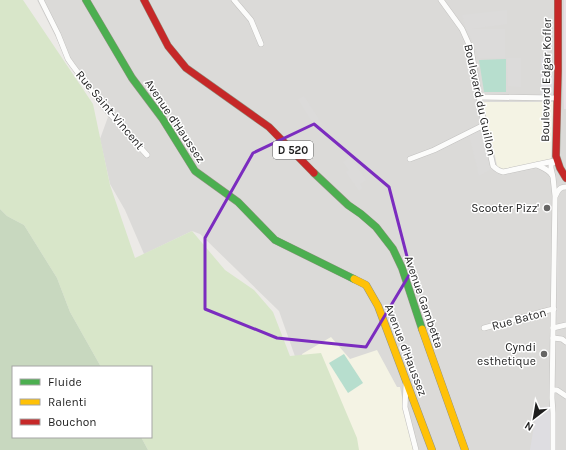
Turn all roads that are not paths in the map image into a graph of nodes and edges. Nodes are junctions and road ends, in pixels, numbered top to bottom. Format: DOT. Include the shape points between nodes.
graph roads {
  1 [pos="41,0"];
  2 [pos="86,0"];
  3 [pos="144,0"];
  4 [pos="234,0"];
  5 [pos="441,0"];
  6 [pos="558,0"];
  7 [pos="262,44"];
  8 [pos="480,97"];
  9 [pos="557,98"];
  10 [pos="484,125"];
  11 [pos="147,155"];
  12 [pos="410,159"];
  13 [pos="556,161"];
  14 [pos="536,165"];
  15 [pos="553,177"];
  16 [pos="566,178"];
  17 [pos="566,186"];
  18 [pos="555,196"];
  19 [pos="554,310"];
  20 [pos="566,325"];
  21 [pos="484,328"];
  22 [pos="553,328"];
  23 [pos="553,338"];
  24 [pos="566,342"];
  25 [pos="406,382"];
  26 [pos="553,390"];
  27 [pos="566,396"];
  28 [pos="416,450"];
  29 [pos="432,450"];
  30 [pos="465,450"];
  31 [pos="553,450"];
  1 -- 11 [label="street, Rue Saint-Vincent" via="73,66 103,106"];
  2 -- 25 [label="street, Avenue d'Haussez" via="132,78 162,118 196,171 238,202 274,240 366,285 378,306"];
  3 -- 30 [label="street, Avenue Gambetta / D 520" via="168,46 186,68 269,127 324,183 370,221 393,249 402,268"];
  4 -- 7 [label="street" via="251,20"];
  5 -- 8 [label="street, Boulevard du Guillon" via="469,42"];
  6 -- 9 [label="street, Boulevard Edgar Kofler"];
  8 -- 9 [label="street"];
  8 -- 10 [label="street, Boulevard du Guillon"];
  9 -- 13 [label="street, Boulevard Edgar Kofler"];
  10 -- 12 [label="street"];
  10 -- 14 [label="street, Boulevard du Guillon" via="493,166 497,170 503,172"];
  13 -- 14 [label="street, Boulevard du Guillon"];
  13 -- 15 [label="street"];
  13 -- 16 [label="street"];
  14 -- 15 [label="street" via="545,168"];
  15 -- 18 [label="street"];
  17 -- 18 [label="street" via="559,189"];
  18 -- 19 [label="street"];
  19 -- 21 [label="street, Rue Baton"];
  19 -- 22 [label="street"];
  20 -- 22 [label="street"];
  22 -- 23 [label="street"];
  23 -- 24 [label="street"];
  23 -- 26 [label="street"];
  25 -- 28 [label="street" via="405,407"];
  25 -- 29 [label="street, Avenue d'Haussez"];
  26 -- 27 [label="street"];
  26 -- 31 [label="street"];
}
